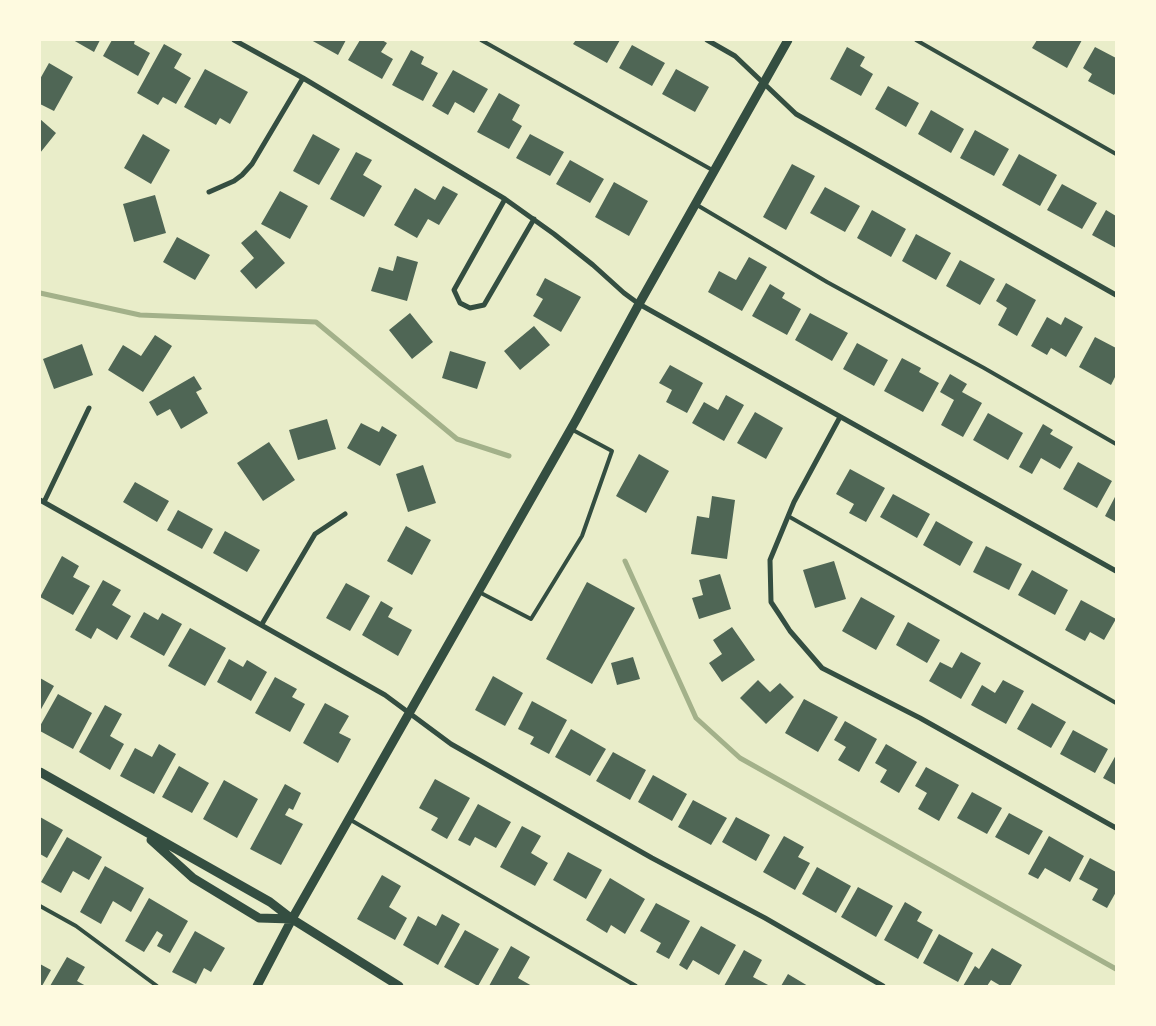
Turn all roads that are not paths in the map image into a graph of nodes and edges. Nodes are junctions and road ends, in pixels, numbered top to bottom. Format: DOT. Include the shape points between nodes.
graph roads {
  1 [pos="234,40"];
  2 [pos="481,40"];
  3 [pos="707,40"];
  4 [pos="788,40"];
  5 [pos="916,40"];
  6 [pos="303,78"];
  7 [pos="764,83"];
  8 [pos="1116,154"];
  9 [pos="714,171"];
  10 [pos="209,192"];
  11 [pos="505,199"];
  12 [pos="696,204"];
  13 [pos="534,219"];
  14 [pos="1116,295"];
  15 [pos="640,304"];
  16 [pos="89,408"];
  17 [pos="840,417"];
  18 [pos="571,429"];
  19 [pos="1116,444"];
  20 [pos="42,501"];
  21 [pos="345,514"];
  22 [pos="788,516"];
  23 [pos="1116,571"];
  24 [pos="478,592"];
  25 [pos="262,624"];
  26 [pos="1116,703"];
  27 [pos="410,713"];
  28 [pos="40,772"];
  29 [pos="349,819"];
  30 [pos="137,828"];
  31 [pos="1116,828"];
  32 [pos="40,906"];
  33 [pos="292,919"];
  34 [pos="157,986"];
  35 [pos="257,986"];
  36 [pos="399,986"];
  37 [pos="636,986"];
  38 [pos="883,986"];
  1 -- 6 [label="street"];
  2 -- 9 [label="lane"];
  3 -- 7 [label="street" via="735,56"];
  4 -- 7 [label="street"];
  5 -- 8 [label="lane"];
  6 -- 10 [label="street" via="252,164 242,175"];
  6 -- 11 [label="street"];
  7 -- 9 [label="street"];
  7 -- 14 [label="street" via="796,114"];
  9 -- 12 [label="street"];
  11 -- 13 [label="street"];
  11 -- 13 [label="street" via="454,290 460,304 470,308 484,305"];
  12 -- 15 [label="street"];
  12 -- 19 [label="lane" via="827,282"];
  13 -- 15 [label="street"];
  15 -- 17 [label="street"];
  15 -- 18 [label="street"];
  16 -- 20 [label="street"];
  17 -- 22 [label="street"];
  17 -- 23 [label="street"];
  18 -- 24 [label="street"];
  18 -- 24 [label="lane" via="612,451 582,536 531,618"];
  20 -- 25 [label="street"];
  21 -- 25 [label="street" via="315,534"];
  22 -- 26 [label="lane"];
  22 -- 31 [label="street" via="770,560 771,602 790,631 822,668 920,718"];
  24 -- 27 [label="street"];
  25 -- 27 [label="street" via="385,695"];
  27 -- 29 [label="street"];
  27 -- 38 [label="street" via="451,744"];
  28 -- 30 [label="street"];
  29 -- 33 [label="street"];
  29 -- 37 [label="lane"];
  30 -- 33 [label="street" via="270,902"];
  30 -- 33 [label="street" via="193,878 258,918"];
  32 -- 34 [label="lane" via="76,926"];
  33 -- 35 [label="street"];
  33 -- 36 [label="street"];
}
